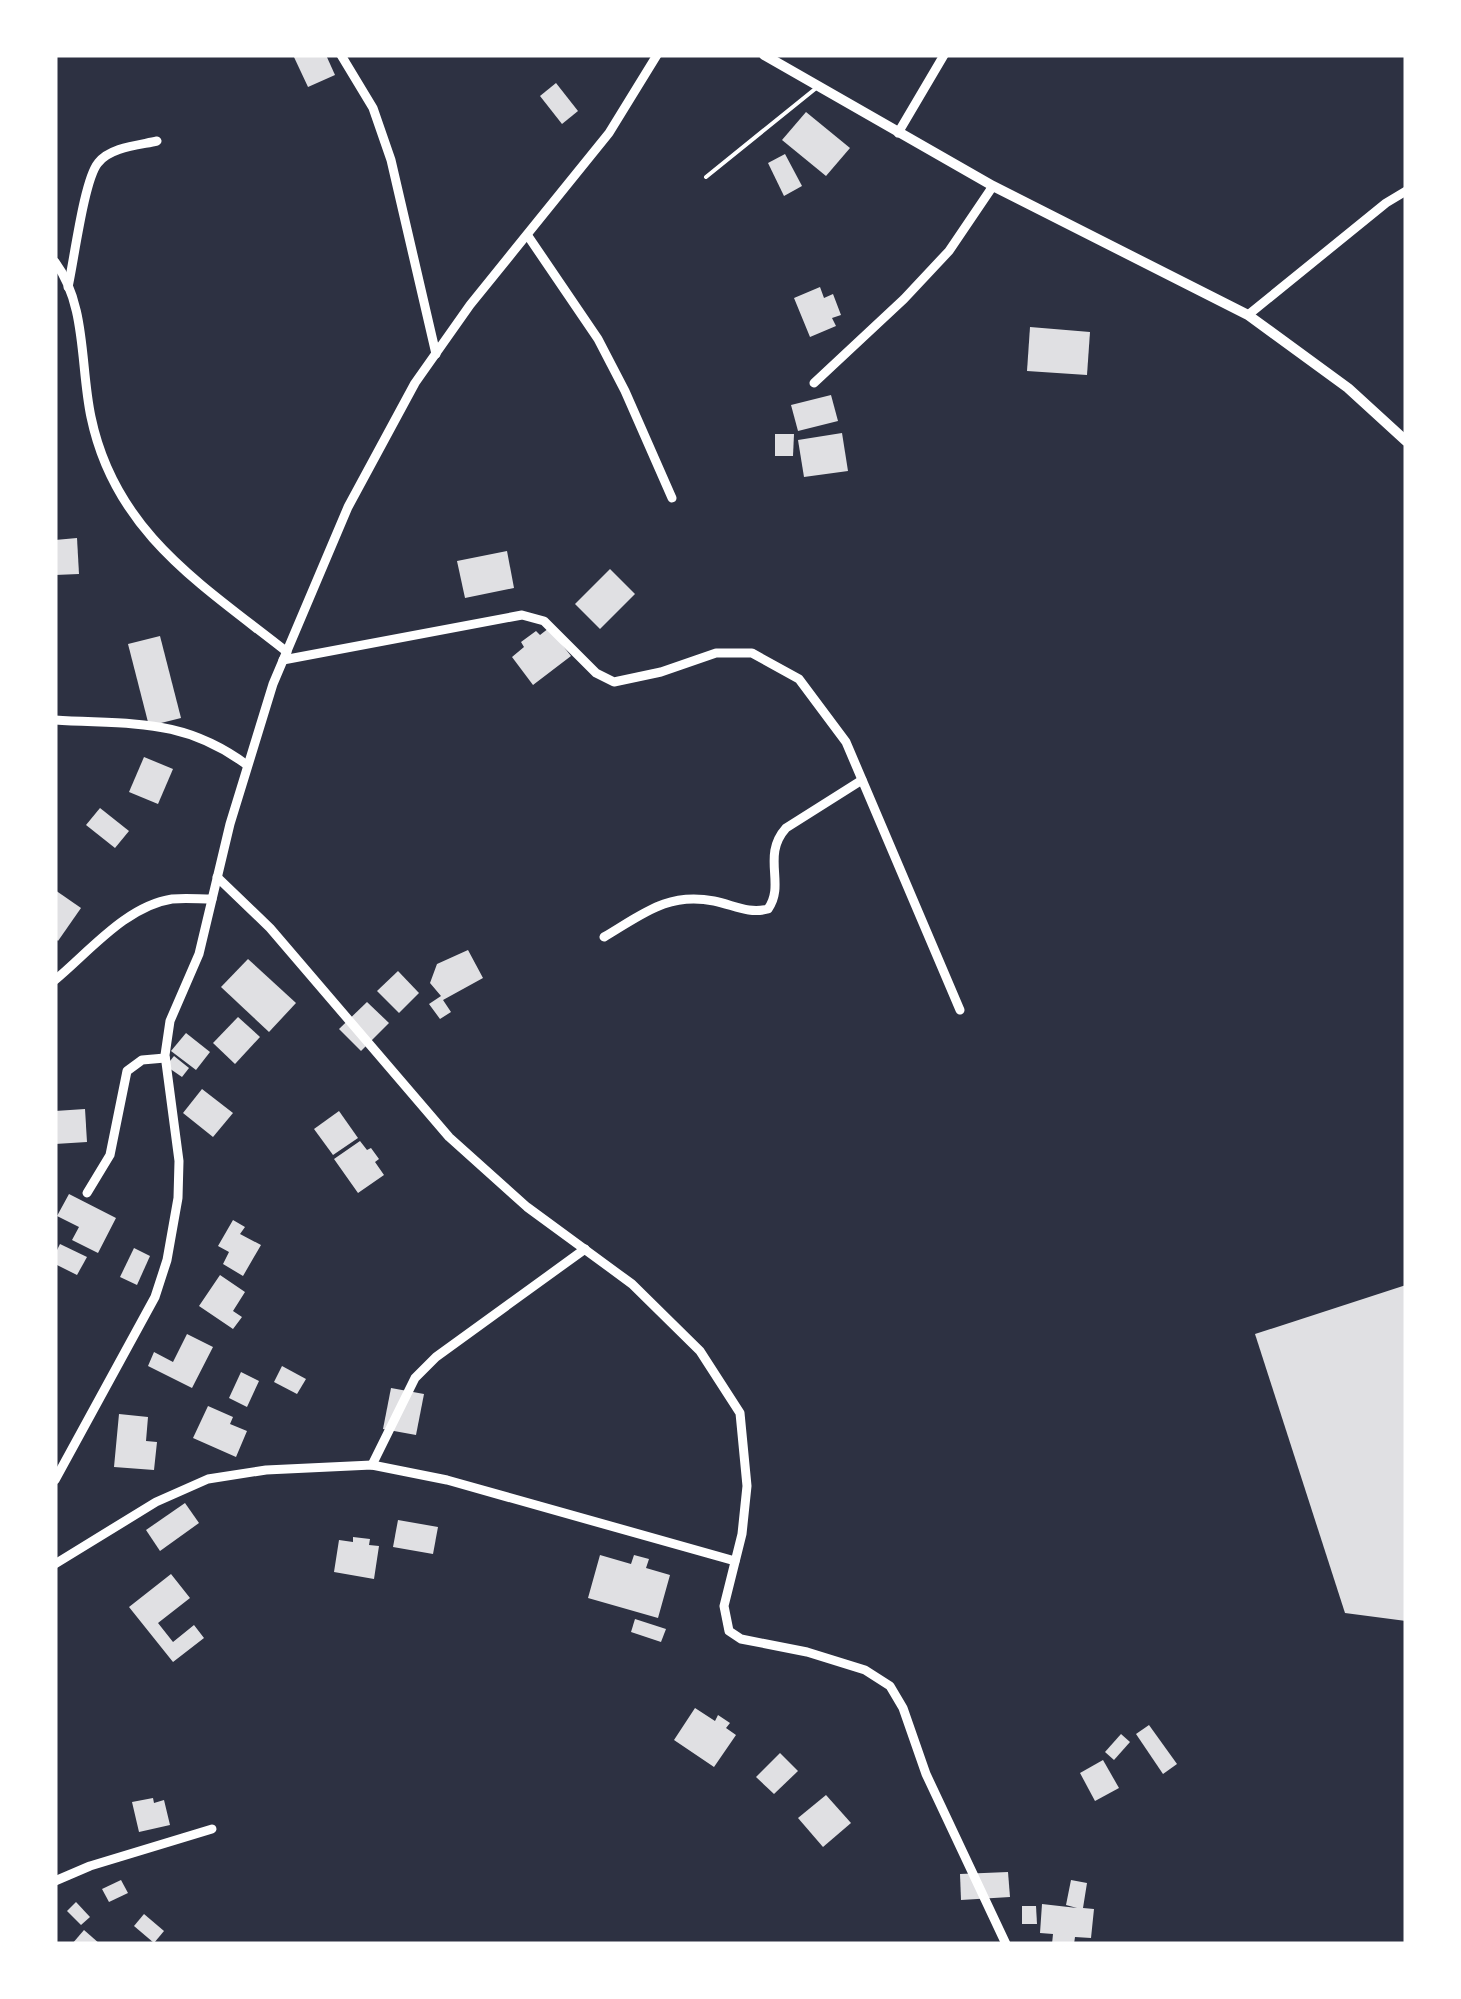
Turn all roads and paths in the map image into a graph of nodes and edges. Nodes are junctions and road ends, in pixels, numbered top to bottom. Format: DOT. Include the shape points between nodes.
graph roads {
  1 [pos="341,55"];
  2 [pos="657,55"];
  3 [pos="764,55"];
  4 [pos="944,55"];
  5 [pos="816,88"];
  6 [pos="898,133"];
  7 [pos="157,141"];
  8 [pos="706,177"];
  9 [pos="993,186"];
  10 [pos="1406,191"];
  11 [pos="528,236"];
  12 [pos="55,262"];
  13 [pos="68,287"];
  14 [pos="1248,315"];
  15 [pos="436,354"];
  16 [pos="814,383"];
  17 [pos="1401,430"];
  18 [pos="1406,440"];
  19 [pos="672,498"];
  20 [pos="285,656"];
  21 [pos="55,720"];
  22 [pos="247,765"];
  23 [pos="862,780"];
  24 [pos="217,877"];
  25 [pos="212,899"];
  26 [pos="604,937"];
  27 [pos="55,980"];
  28 [pos="960,1010"];
  29 [pos="165,1058"];
  30 [pos="88,1193"];
  31 [pos="585,1249"];
  32 [pos="372,1465"];
  33 [pos="55,1480"];
  34 [pos="735,1561"];
  35 [pos="55,1564"];
  36 [pos="212,1829"];
  37 [pos="55,1881"];
  38 [pos="1006,1944"];
  1 -- 15 [label="street" via="372,108 391,160"];
  2 -- 11 [label="street" via="610,134"];
  3 -- 5 [label="street"];
  4 -- 6 [label="street"];
  5 -- 6 [label="street"];
  5 -- 8 [label="lane"];
  6 -- 9 [label="street"];
  7 -- 13 [label="street" via="97,163"];
  9 -- 14 [label="street"];
  9 -- 16 [label="street" via="949,250"];
  10 -- 14 [label="street"];
  11 -- 15 [label="street"];
  11 -- 19 [label="street" via="598,339"];
  12 -- 13 [label="street"];
  13 -- 20 [label="street" via="91,417 108,473 128,509 187,573"];
  14 -- 17 [label="street"];
  15 -- 20 [label="street" via="348,507"];
  17 -- 18 [label="street"];
  20 -- 22 [label="street"];
  20 -- 23 [label="street" via="522,615 544,621 596,673 614,682 716,653 752,653 799,679 846,742"];
  21 -- 22 [label="street" via="170,728 218,743"];
  22 -- 24 [label="street"];
  23 -- 26 [label="street" via="776,839 774,901 768,909 691,897 665,901"];
  23 -- 28 [label="street"];
  24 -- 25 [label="street"];
  24 -- 31 [label="street" via="270,928 449,1137"];
  25 -- 27 [label="street" via="154,904"];
  25 -- 29 [label="street" via="199,954 170,1022"];
  29 -- 30 [label="street" via="142,1060 127,1071 110,1154"];
  29 -- 33 [label="street" via="179,1162 167,1260 155,1297"];
  31 -- 32 [label="street" via="415,1378"];
  31 -- 34 [label="street" via="632,1284 700,1351 740,1413 747,1486"];
  32 -- 34 [label="street"];
  32 -- 35 [label="street" via="208,1479 156,1502"];
  34 -- 38 [label="street" via="724,1606 729,1631 865,1670 890,1686"];
  36 -- 37 [label="street"];
}
